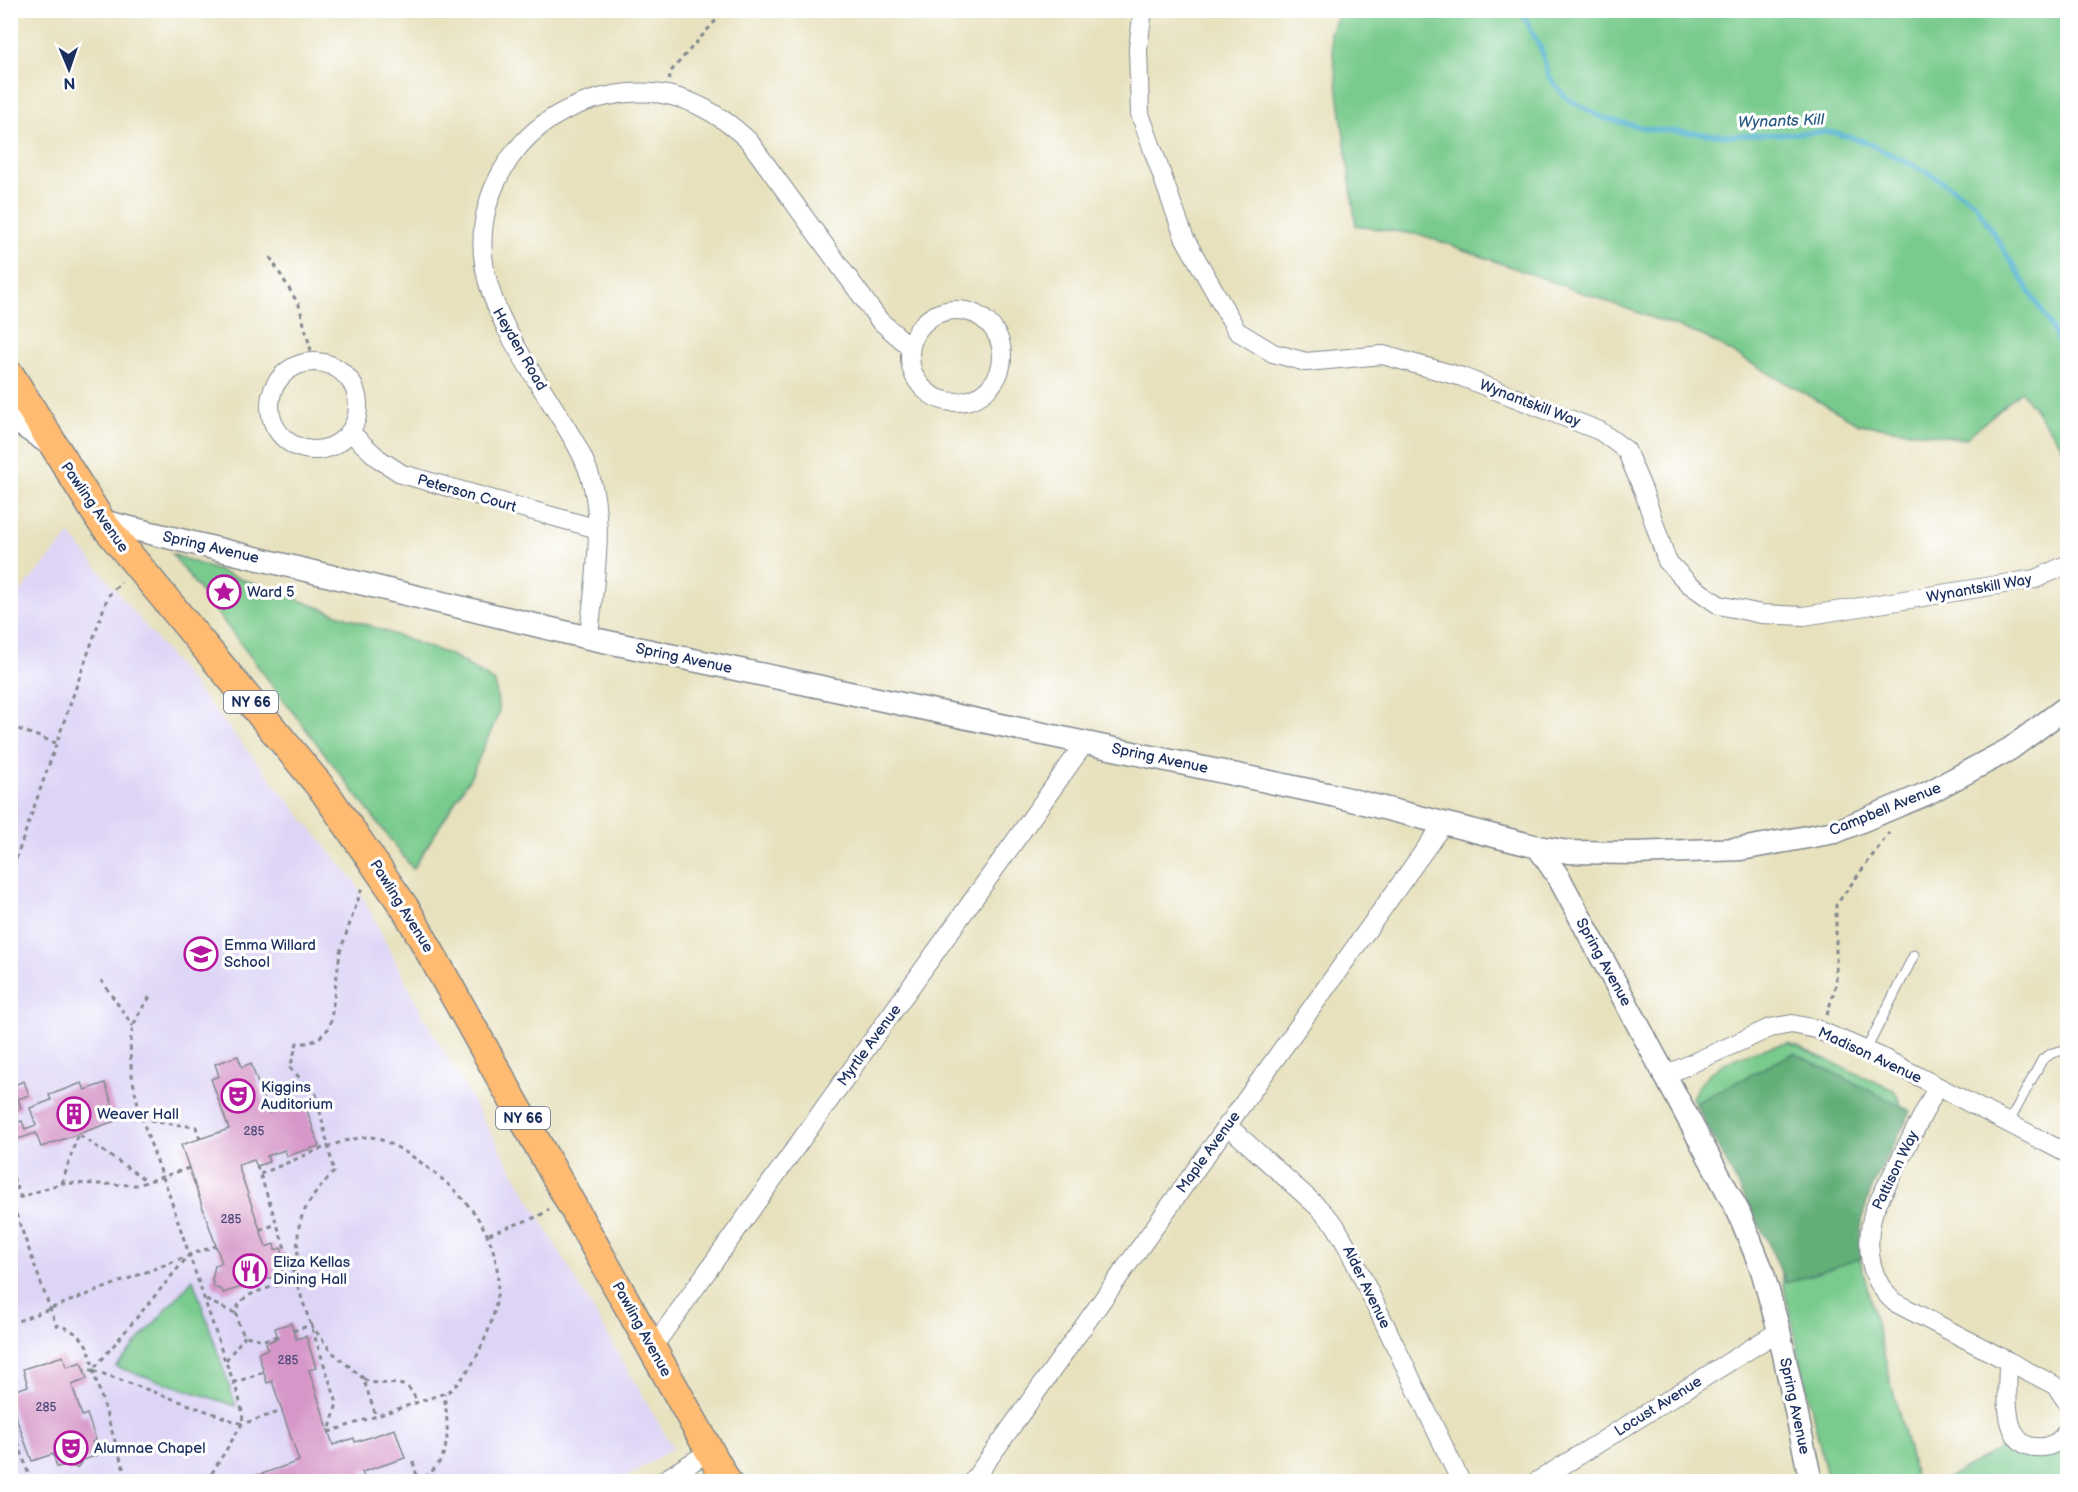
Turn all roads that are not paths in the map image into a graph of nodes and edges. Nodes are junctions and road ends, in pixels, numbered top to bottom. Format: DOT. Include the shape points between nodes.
graph roads {
  1 [pos="1143,10"];
  2 [pos="909,346"];
  3 [pos="10,375"];
  4 [pos="10,417"];
  5 [pos="350,432"];
  6 [pos="52,446"];
  7 [pos="101,521"];
  8 [pos="597,529"];
  9 [pos="2067,564"];
  10 [pos="589,638"];
  11 [pos="2067,706"];
  12 [pos="1085,743"];
  13 [pos="1444,823"];
  14 [pos="1538,847"];
  15 [pos="1914,955"];
  16 [pos="2067,1049"];
  17 [pos="1866,1050"];
  18 [pos="1666,1075"];
  19 [pos="1937,1087"];
  20 [pos="2008,1124"];
  21 [pos="1227,1125"];
  22 [pos="2067,1155"];
  23 [pos="1779,1331"];
  24 [pos="653,1347"];
  25 [pos="2008,1361"];
  26 [pos="2067,1404"];
  27 [pos="2067,1428"];
  28 [pos="710,1451"];
  29 [pos="661,1482"];
  30 [pos="727,1482"];
  31 [pos="972,1482"];
  32 [pos="1461,1482"];
  33 [pos="1536,1482"];
  34 [pos="1811,1482"];
  1 -- 9 [label="street, Wynantskill Way" via="1138,48 1140,114 1184,237 1237,331 1273,353 1306,362 1383,355 1462,377 1600,431 1626,450 1667,561 1689,584 1719,605 1761,615 1804,616 2035,579"];
  2 -- 2 [label="street" via="915,378 924,390 937,399 960,402 982,395 993,385 1003,356 1000,342 988,323 968,312 953,310 926,321"];
  2 -- 8 [label="street, Heyden Road" via="879,320 749,141 731,124 699,104 664,93 592,100 559,113 532,131 495,184 485,212 484,273 493,303 582,454 591,478"];
  3 -- 6 [label="main road, Pawling Avenue / NY 66"];
  4 -- 6 [label="street"];
  5 -- 5 [label="street" via="357,420 356,392 340,370 314,362 288,371 278,381 271,402 274,425 283,437 296,446 325,449"];
  5 -- 8 [label="street, Peterson Court" via="402,474"];
  6 -- 7 [label="main road, Pawling Avenue / NY 66"];
  7 -- 10 [label="street, Spring Avenue"];
  7 -- 24 [label="main road, Pawling Avenue / NY 66" via="324,791 374,861 407,911"];
  8 -- 10 [label="street, Heyden Road"];
  10 -- 12 [label="street, Spring Avenue"];
  11 -- 14 [label="street, Campbell Avenue" via="2010,749 1928,793 1835,832 1741,849 1635,853 1569,852"];
  12 -- 13 [label="street, Spring Avenue"];
  12 -- 24 [label="street, Myrtle Avenue"];
  13 -- 14 [label="street, Spring Avenue"];
  13 -- 21 [label="street, Maple Avenue"];
  14 -- 18 [label="street, Spring Avenue" via="1559,878"];
  15 -- 17 [label="lane"];
  16 -- 20 [label="lane" via="2042,1060"];
  17 -- 18 [label="street, Madison Avenue" via="1816,1029 1791,1024 1770,1028"];
  17 -- 19 [label="street, Madison Avenue"];
  18 -- 23 [label="street, Spring Avenue" via="1738,1213 1762,1270"];
  19 -- 20 [label="street, Madison Avenue"];
  19 -- 25 [label="street, Pattison Way" via="1874,1210 1870,1263 1882,1290 1894,1302"];
  20 -- 22 [label="street, Madison Avenue"];
  21 -- 31 [label="street, Maple Avenue"];
  21 -- 32 [label="street, Alder Avenue" via="1335,1225"];
  23 -- 33 [label="street, Locust Avenue"];
  23 -- 34 [label="street, Spring Avenue"];
  24 -- 28 [label="main road, Pawling Avenue / NY 66"];
  25 -- 26 [label="street, Pattison Way" via="2056,1386"];
  25 -- 27 [label="street" via="2009,1413 2016,1438 2030,1447 2049,1446 2058,1442"];
  28 -- 29 [label="street"];
  28 -- 30 [label="main road, Pawling Avenue / NY 66"];
}
